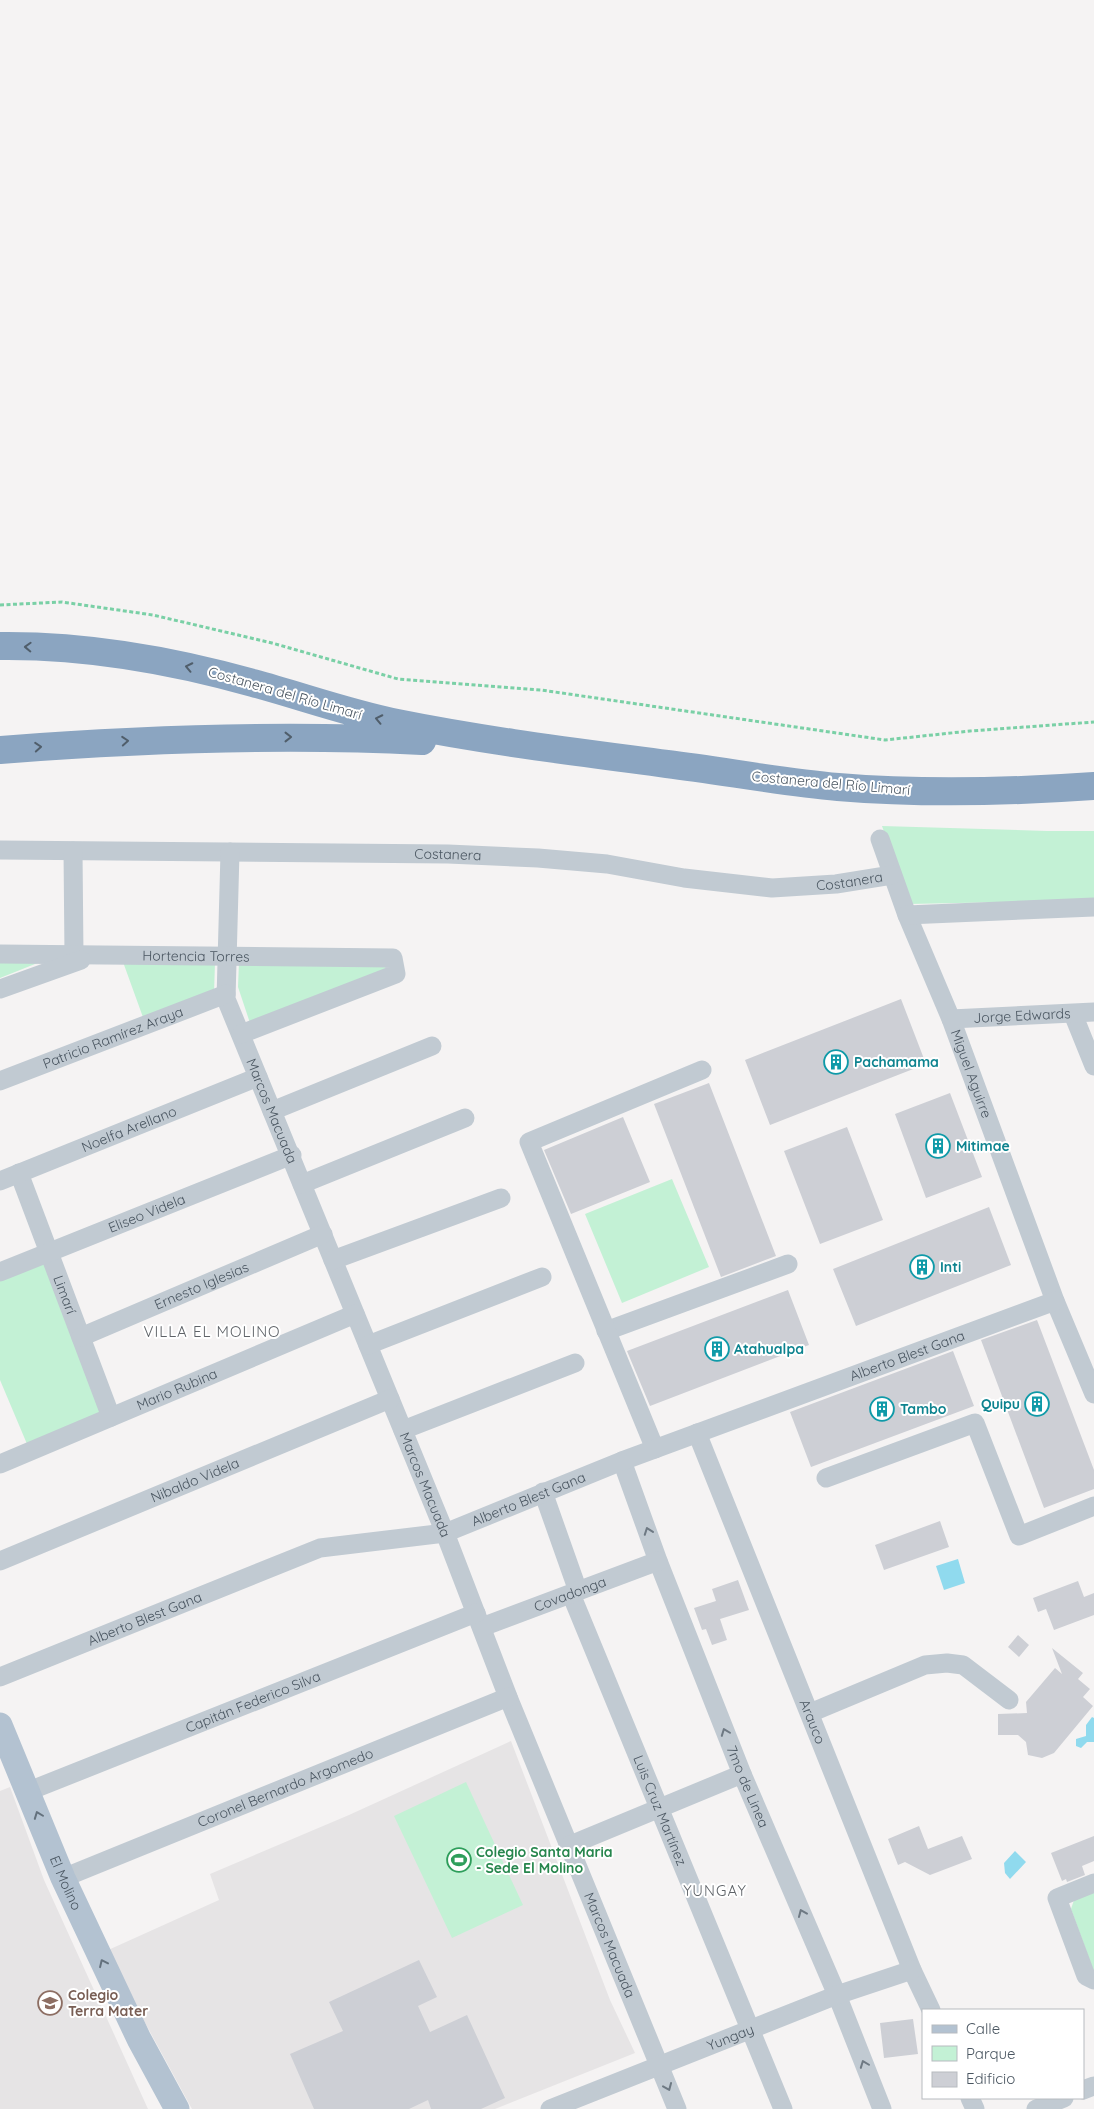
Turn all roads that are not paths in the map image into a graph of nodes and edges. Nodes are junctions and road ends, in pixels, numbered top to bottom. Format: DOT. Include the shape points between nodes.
graph roads {
  1 [pos="0,646"];
  2 [pos="0,750"];
  3 [pos="569,750"];
  4 [pos="1094,786"];
  5 [pos="880,839"];
  6 [pos="0,850"];
  7 [pos="73,852"];
  8 [pos="230,852"];
  9 [pos="892,874"];
  10 [pos="1094,907"];
  11 [pos="907,916"];
  12 [pos="0,954"];
  13 [pos="82,956"];
  14 [pos="227,956"];
  15 [pos="0,989"];
  16 [pos="226,994"];
  17 [pos="1094,1012"];
  18 [pos="1073,1014"];
  19 [pos="951,1019"];
  20 [pos="241,1034"];
  21 [pos="432,1046"];
  22 [pos="1094,1066"];
  23 [pos="702,1070"];
  24 [pos="258,1077"];
  25 [pos="0,1081"];
  26 [pos="272,1111"];
  27 [pos="465,1118"];
  28 [pos="292,1155"];
  29 [pos="19,1173"];
  30 [pos="0,1181"];
  31 [pos="302,1184"];
  32 [pos="501,1198"];
  33 [pos="323,1234"];
  34 [pos="50,1251"];
  35 [pos="333,1260"];
  36 [pos="788,1264"];
  37 [pos="0,1272"];
  38 [pos="542,1277"];
  39 [pos="1055,1301"];
  40 [pos="355,1314"];
  41 [pos="606,1331"];
  42 [pos="81,1337"];
  43 [pos="368,1344"];
  44 [pos="575,1364"];
  45 [pos="1094,1394"];
  46 [pos="390,1399"];
  47 [pos="111,1417"];
  48 [pos="403,1430"];
  49 [pos="698,1433"];
  50 [pos="655,1449"];
  51 [pos="622,1461"];
  52 [pos="0,1464"];
  53 [pos="826,1478"];
  54 [pos="543,1492"];
  55 [pos="1094,1506"];
  56 [pos="445,1533"];
  57 [pos="0,1560"];
  58 [pos="658,1561"];
  59 [pos="574,1592"];
  60 [pos="479,1620"];
  61 [pos="0,1677"];
  62 [pos="508,1697"];
  63 [pos="1010,1700"];
  64 [pos="810,1713"];
  65 [pos="0,1724"];
  66 [pos="742,1774"];
  67 [pos="29,1791"];
  68 [pos="660,1806"];
  69 [pos="568,1846"];
  70 [pos="63,1878"];
  71 [pos="1094,1883"];
  72 [pos="912,1970"];
  73 [pos="1094,1980"];
  74 [pos="837,1995"];
  75 [pos="930,2009"];
  76 [pos="750,2030"];
  77 [pos="139,2039"];
  78 [pos="658,2064"];
  79 [pos="1061,2099"];
  80 [pos="556,2108"];
  81 [pos="164,2109"];
  82 [pos="177,2109"];
  83 [pos="677,2109"];
  84 [pos="783,2109"];
  85 [pos="882,2109"];
  86 [pos="1036,2109"];
  3 -- 1 [label="highway, Costanera del Río Limarí, one-way" via="372,717 185,666 86,650"];
  2 -- 3 [label="highway, Costanera del Río Limarí, one-way" via="162,739 298,737"];
  3 -- 4 [label="highway, Costanera del Río Limarí" via="847,787 1004,791"];
  5 -- 9 [label="street, Miguel Aguirre"];
  6 -- 7 [label="street, Costanera"];
  7 -- 8 [label="street, Costanera"];
  7 -- 13 [label="street"];
  8 -- 9 [label="street, Costanera" via="538,858 607,864 684,878 772,888 836,884"];
  8 -- 14 [label="street, Marcos Macuada"];
  9 -- 11 [label="street, Miguel Aguirre"];
  10 -- 11 [label="street"];
  11 -- 19 [label="street, Miguel Aguirre"];
  12 -- 13 [label="street, Hortencia Torres"];
  13 -- 14 [label="street, Hortencia Torres"];
  13 -- 15 [label="street"];
  14 -- 16 [label="street, Marcos Macuada"];
  14 -- 20 [label="street, Hortencia Torres" via="393,958 396,974"];
  16 -- 20 [label="street, Marcos Macuada"];
  16 -- 25 [label="street, Patricio Ramírez Araya"];
  17 -- 18 [label="street, Jorge Edwards"];
  18 -- 19 [label="street, Jorge Edwards"];
  18 -- 22 [label="street"];
  19 -- 39 [label="street, Miguel Aguirre"];
  20 -- 24 [label="street, Marcos Macuada"];
  21 -- 26 [label="street"];
  23 -- 41 [label="street" via="529,1142"];
  24 -- 26 [label="street, Marcos Macuada"];
  24 -- 29 [label="street, Noelfa Arellano"];
  26 -- 28 [label="street, Marcos Macuada"];
  27 -- 31 [label="street"];
  28 -- 31 [label="street, Marcos Macuada"];
  28 -- 34 [label="street, Eliseo Videla"];
  29 -- 30 [label="street, Noelfa Arellano"];
  29 -- 34 [label="street, Limarí"];
  31 -- 33 [label="street, Marcos Macuada"];
  32 -- 35 [label="street"];
  33 -- 35 [label="street, Marcos Macuada"];
  33 -- 42 [label="street, Ernesto Iglesias"];
  34 -- 37 [label="street, Eliseo Videla"];
  34 -- 42 [label="street, Limarí"];
  35 -- 40 [label="street, Marcos Macuada"];
  36 -- 41 [label="street"];
  38 -- 43 [label="street"];
  39 -- 45 [label="street, Miguel Aguirre"];
  39 -- 49 [label="street, Alberto Blest Gana"];
  40 -- 43 [label="street, Marcos Macuada"];
  40 -- 47 [label="street, Mario Rubina"];
  41 -- 50 [label="street"];
  42 -- 47 [label="street, Limarí"];
  43 -- 46 [label="street, Marcos Macuada"];
  44 -- 48 [label="street"];
  46 -- 48 [label="street, Marcos Macuada"];
  46 -- 57 [label="street, Nibaldo Videla"];
  47 -- 52 [label="street, Mario Rubina"];
  48 -- 56 [label="street, Marcos Macuada"];
  49 -- 50 [label="street, Alberto Blest Gana"];
  49 -- 64 [label="street, Arauco"];
  50 -- 51 [label="street, Alberto Blest Gana"];
  51 -- 54 [label="street, Alberto Blest Gana"];
  58 -- 51 [label="street, 7mo de Linea, one-way"];
  53 -- 55 [label="street" via="975,1424 1019,1536"];
  54 -- 56 [label="street, Alberto Blest Gana"];
  54 -- 59 [label="street, Luis Cruz Martínez"];
  56 -- 60 [label="street, Marcos Macuada"];
  56 -- 61 [label="street, Alberto Blest Gana" via="320,1548"];
  58 -- 59 [label="street, Covadonga"];
  66 -- 58 [label="street, 7mo de Linea, one-way"];
  59 -- 60 [label="street, Covadonga"];
  59 -- 68 [label="street, Luis Cruz Martínez"];
  60 -- 62 [label="street, Marcos Macuada"];
  60 -- 67 [label="street, Capitán Federico Silva"];
  62 -- 69 [label="street, Marcos Macuada"];
  62 -- 70 [label="street, Coronel Bernardo Argomedo"];
  63 -- 64 [label="street" via="963,1665 947,1663 925,1665"];
  64 -- 72 [label="street, Arauco"];
  65 -- 67 [label="main road, El Molino"];
  66 -- 68 [label="street"];
  74 -- 66 [label="street, 7mo de Linea, one-way"];
  70 -- 67 [label="main road, El Molino, one-way"];
  68 -- 69 [label="street"];
  68 -- 76 [label="street, Luis Cruz Martínez"];
  69 -- 78 [label="street, Marcos Macuada"];
  77 -- 70 [label="main road, El Molino, one-way"];
  71 -- 73 [label="street" via="1057,1898 1086,1976"];
  72 -- 74 [label="street, Yungay"];
  72 -- 75 [label="street, Arauco"];
  74 -- 76 [label="street, Yungay"];
  85 -- 74 [label="street, 7mo de Linea, one-way"];
  76 -- 78 [label="street, Yungay"];
  76 -- 84 [label="street, Luis Cruz Martínez"];
  77 -- 81 [label="main road, El Molino"];
  77 -- 82 [label="main road, El Molino"];
  78 -- 80 [label="street, Yungay"];
  78 -- 83 [label="street, Marcos Macuada, one-way"];
  79 -- 86 [label="street"];
}
